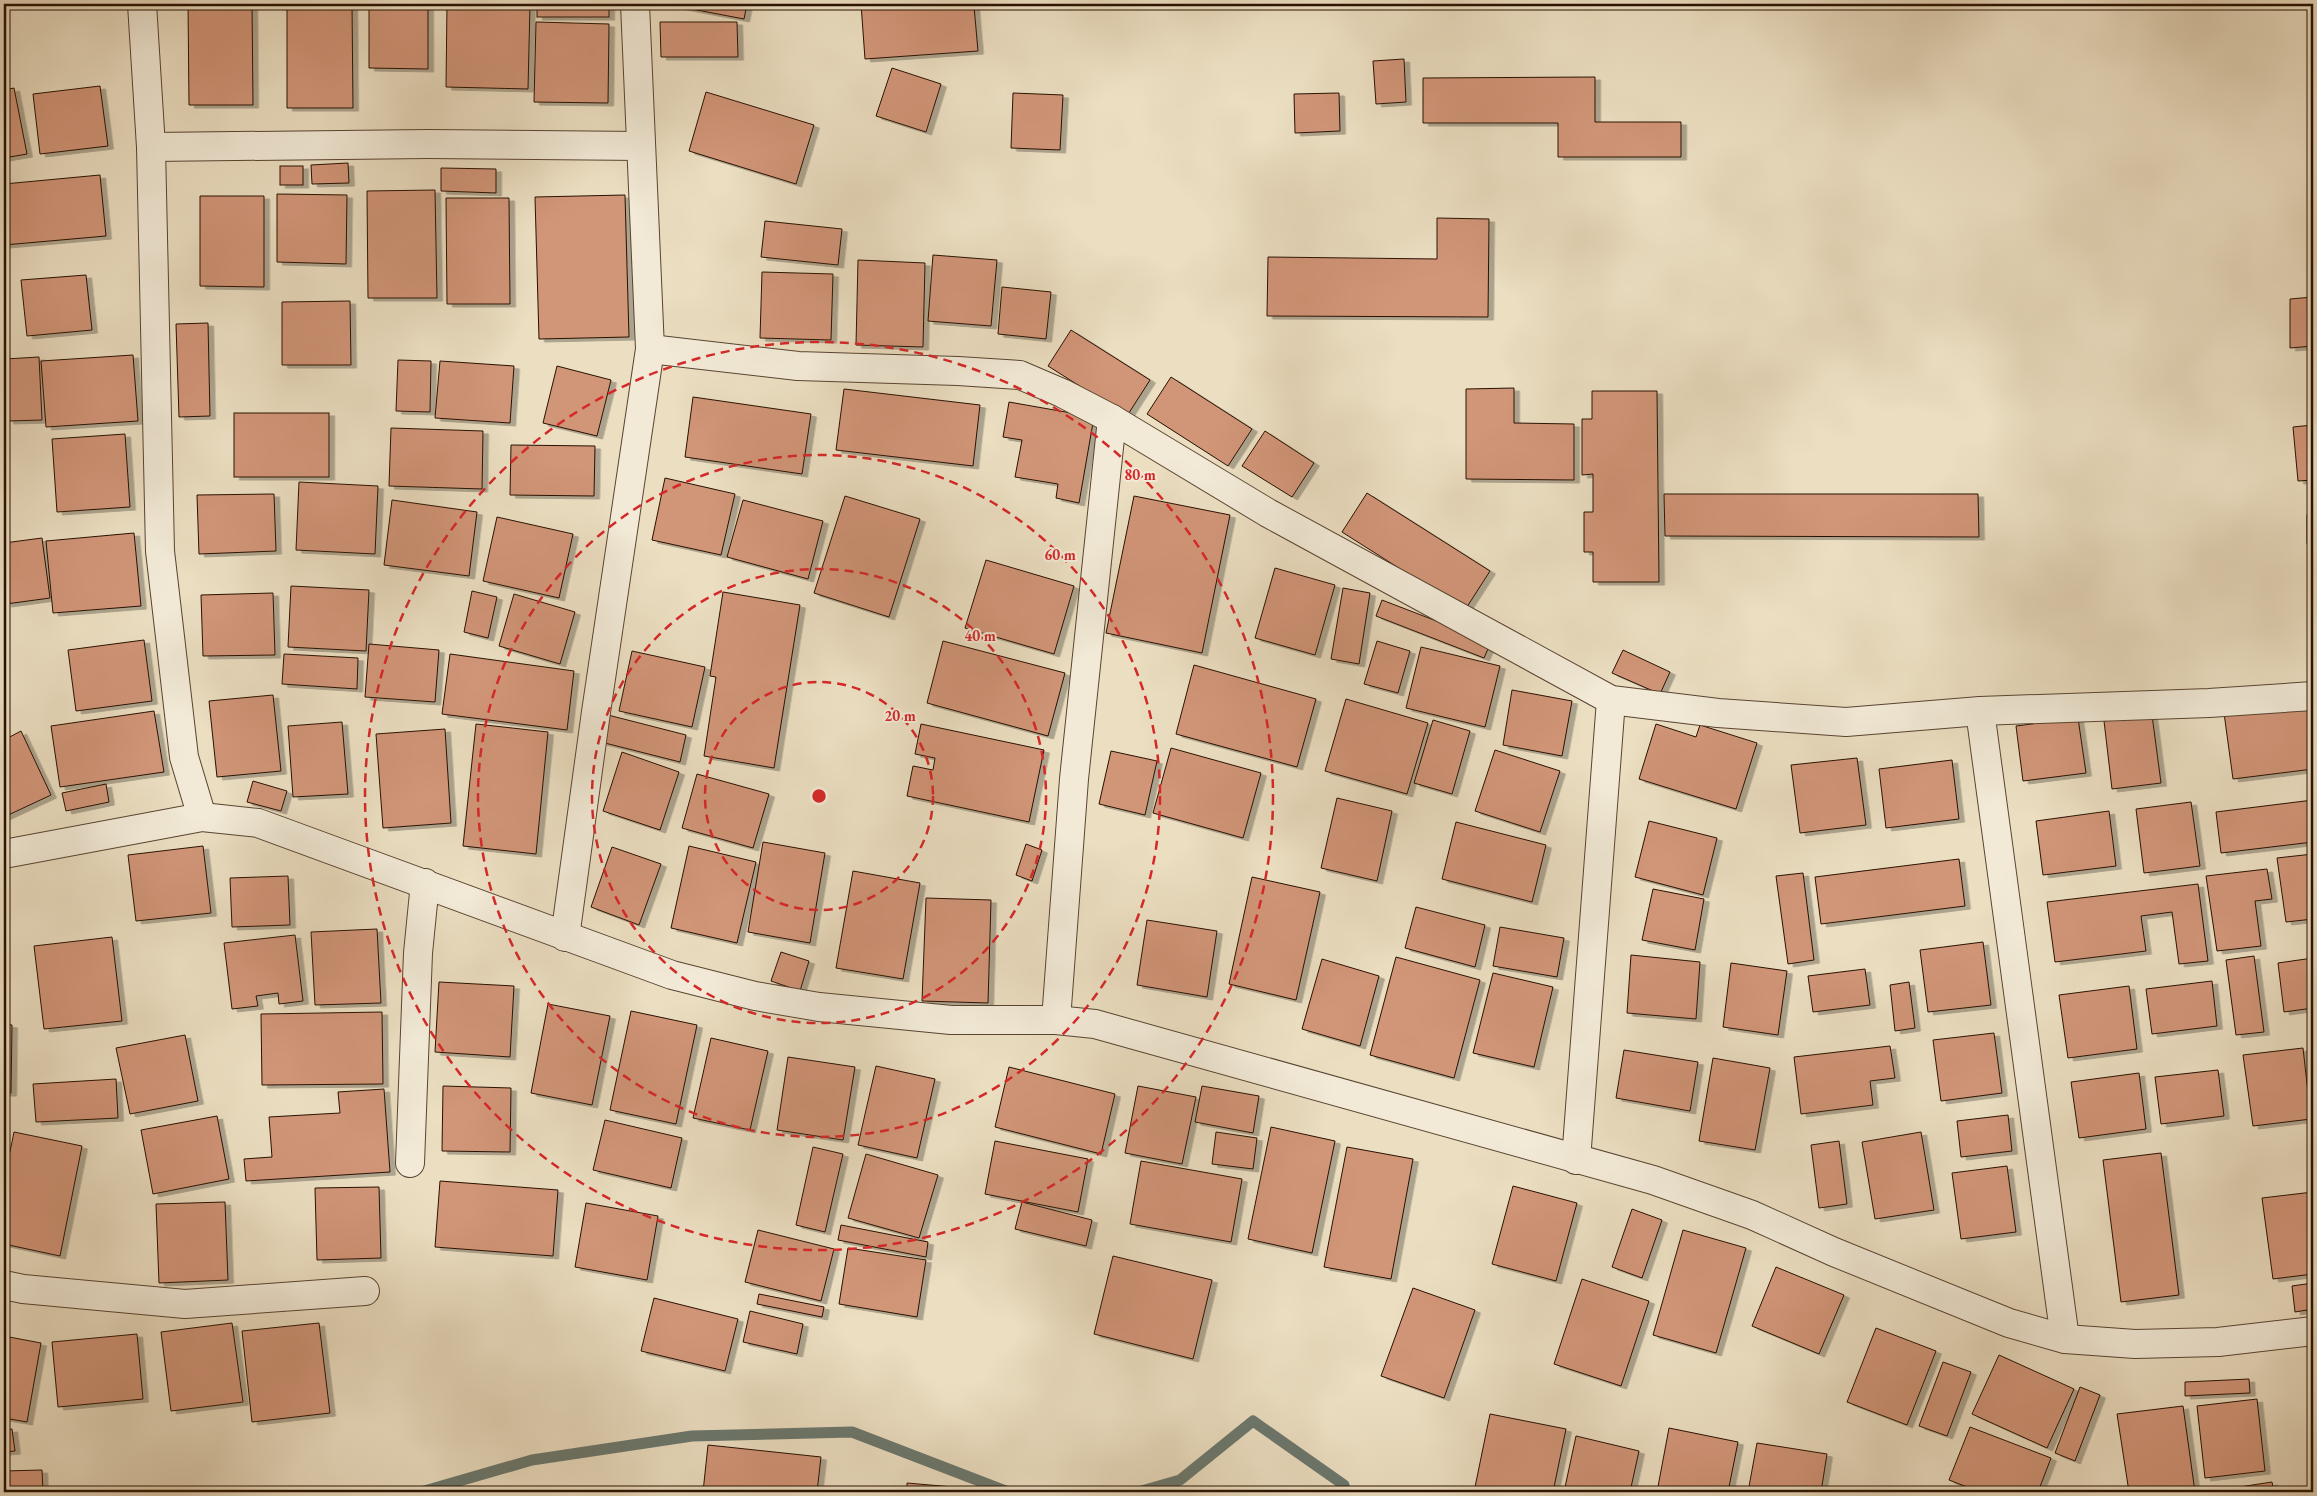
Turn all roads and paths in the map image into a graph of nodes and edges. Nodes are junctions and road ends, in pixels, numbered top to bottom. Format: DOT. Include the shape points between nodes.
graph roads {
  1 [pos="142,4"];
  2 [pos="634,4"];
  3 [pos="641,146"];
  4 [pos="151,147"];
  5 [pos="650,349"];
  6 [pos="1112,419"];
  7 [pos="2313,696"];
  8 [pos="1611,700"];
  9 [pos="1980,711"];
  10 [pos="202,817"];
  11 [pos="4,854"];
  12 [pos="425,882"];
  13 [pos="565,937"];
  14 [pos="1056,1020"];
  15 [pos="1576,1160"];
  16 [pos="410,1163"];
  17 [pos="4,1285"];
  18 [pos="364,1291"];
  19 [pos="2313,1332"];
  20 [pos="2065,1338"];
  1 -- 4 [label="street"];
  2 -- 3 [label="street"];
  3 -- 4 [label="street"];
  3 -- 5 [label="street"];
  4 -- 10 [label="street" via="160,551 184,757"];
  5 -- 6 [label="street" via="798,366 1020,375"];
  5 -- 13 [label="street"];
  6 -- 8 [label="street" via="1268,513"];
  6 -- 14 [label="street" via="1074,779"];
  7 -- 9 [label="street"];
  8 -- 9 [label="street" via="1718,713 1846,722"];
  8 -- 15 [label="street"];
  9 -- 20 [label="street"];
  10 -- 11 [label="street"];
  10 -- 12 [label="street" via="258,823"];
  12 -- 13 [label="street"];
  12 -- 16 [label="street" via="418,953"];
  13 -- 14 [label="street" via="672,974 755,996 819,1008 951,1020"];
  14 -- 15 [label="street" via="1095,1024"];
  15 -- 20 [label="street" via="1653,1180 1752,1215 2009,1323"];
  17 -- 18 [label="street" via="186,1304"];
  19 -- 20 [label="street" via="2218,1342 2153,1344"];
}
